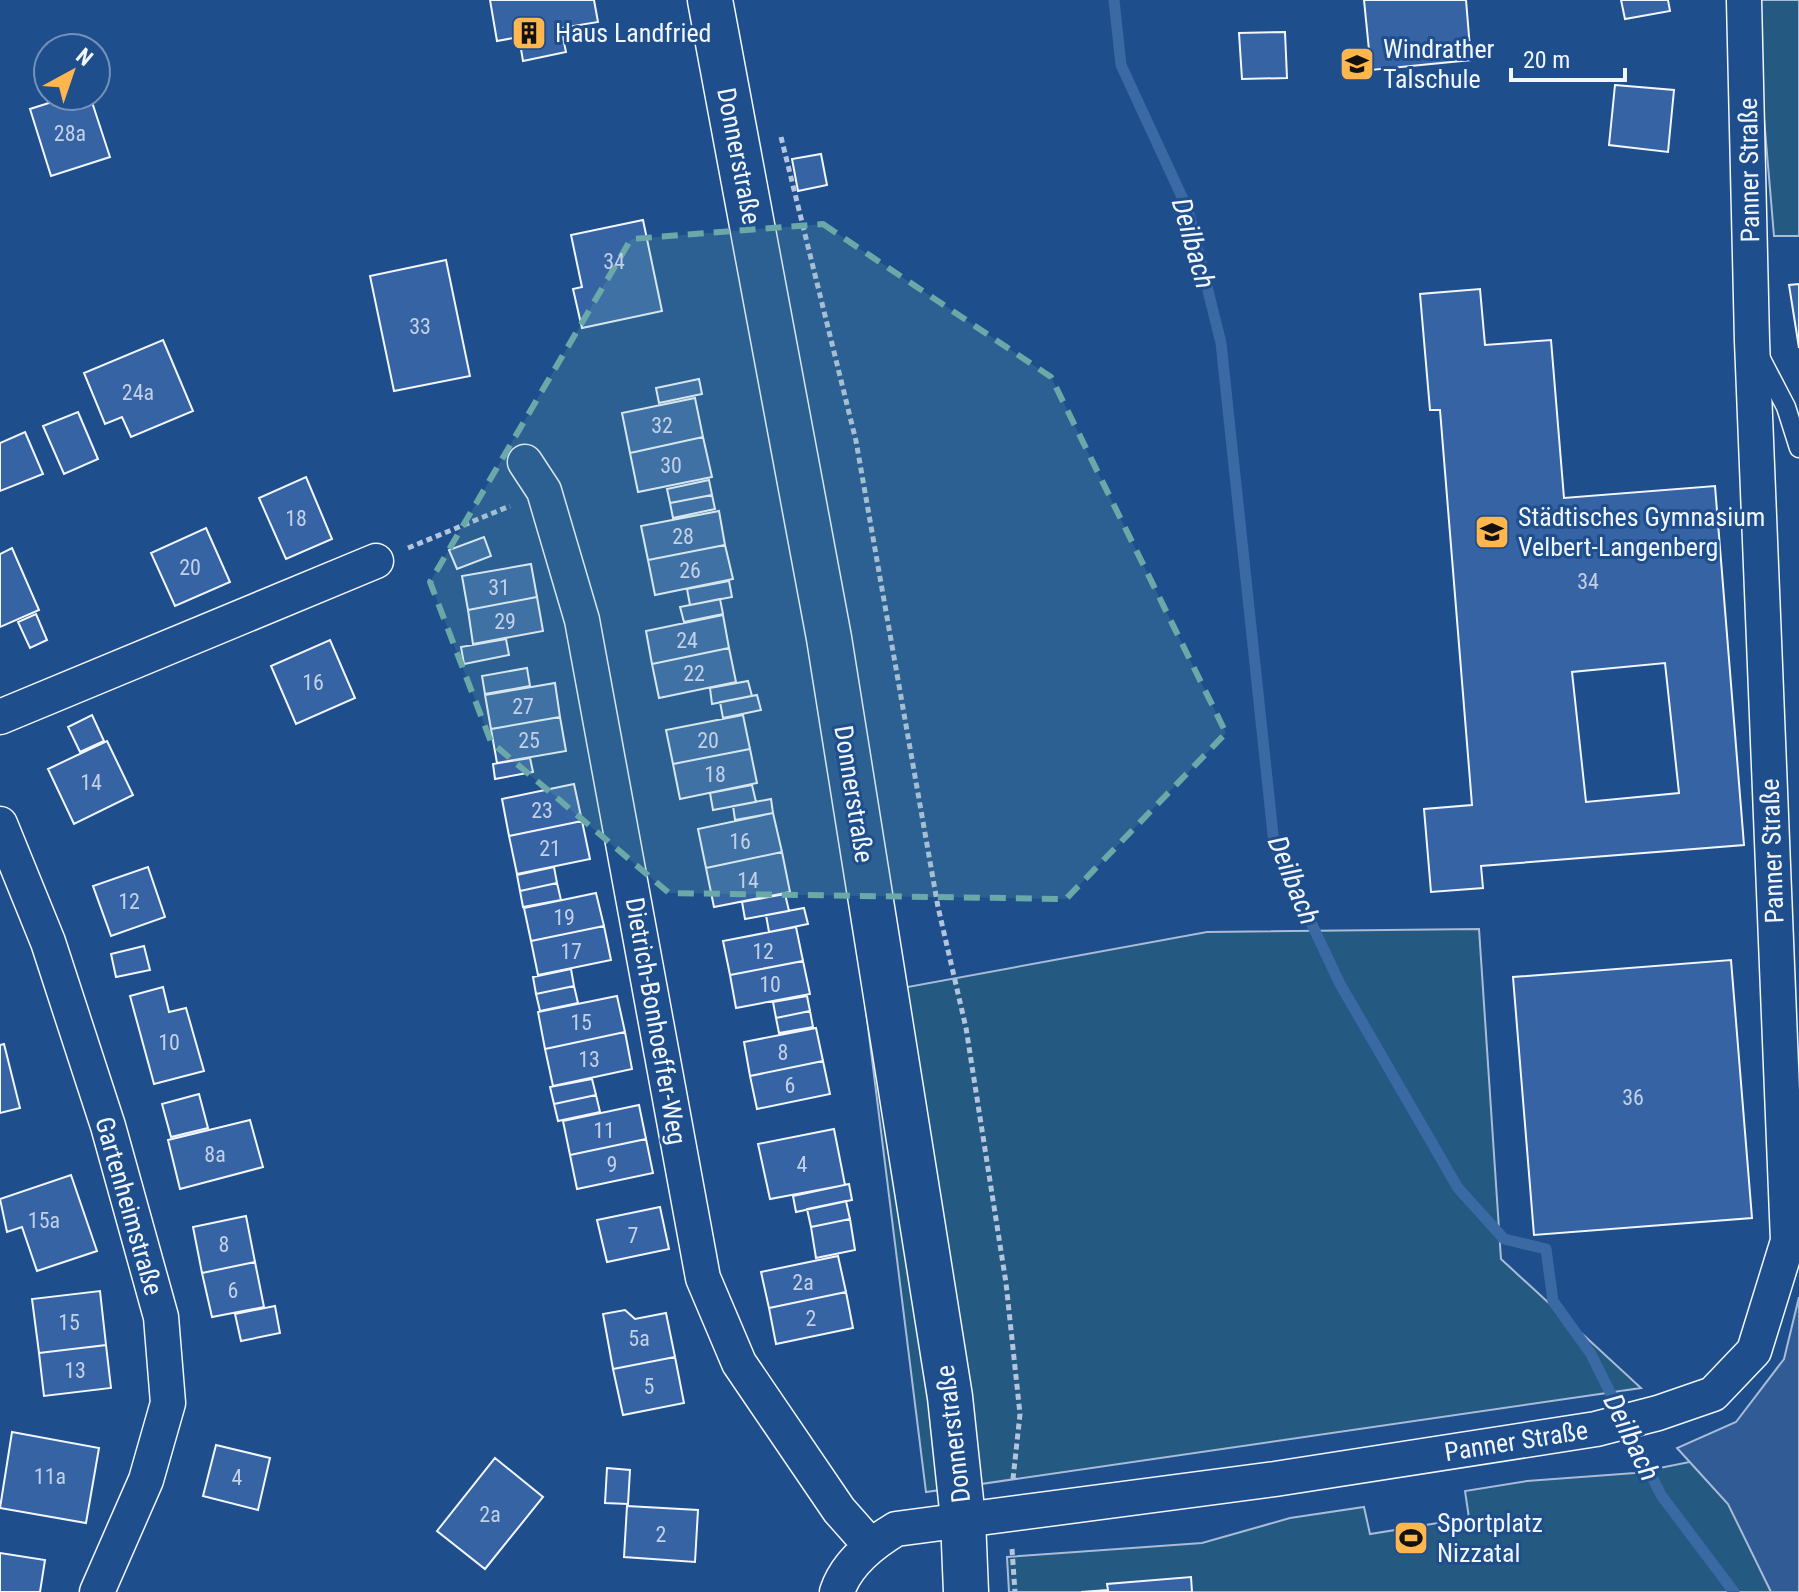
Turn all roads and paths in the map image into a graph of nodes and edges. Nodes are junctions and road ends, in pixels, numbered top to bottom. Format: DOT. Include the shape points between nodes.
graph roads {
  1 [pos="710,0"];
  2 [pos="1744,0"];
  3 [pos="779,130"];
  4 [pos="1752,341"];
  5 [pos="1799,448"];
  6 [pos="525,462"];
  7 [pos="544,491"];
  8 [pos="376,561"];
  9 [pos="0,717"];
  10 [pos="0,824"];
  11 [pos="1009,1513"];
  12 [pos="963,1519"];
  13 [pos="870,1545"];
  14 [pos="97,1592"];
  15 [pos="837,1592"];
  16 [pos="966,1592"];
  1 -- 12 [label="main road, Donnerstraße" via="829,638 950,1397"];
  2 -- 4 [label="street, Panner Straße"];
  3 -- 11 [label="path" via="856,441 938,907 966,1028 1006,1283 1020,1414"];
  4 -- 5 [label="lane, Panner Straße" via="1786,407"];
  4 -- 11 [label="street, Panner Straße" via="1788,1241 1754,1351 1713,1394 1596,1429 1275,1479"];
  6 -- 7 [label="street, Dietrich-Bonhoeffer-Weg"];
  7 -- 8 [label="path"];
  7 -- 13 [label="street, Dietrich-Bonhoeffer-Weg" via="582,620 703,1278 739,1363 839,1510"];
  8 -- 9 [label="street"];
  10 -- 14 [label="street, Gartenheimstraße" via="48,942 108,1126 161,1317 168,1403 146,1480"];
  11 -- 12 [label="street, Panner Straße"];
  12 -- 13 [label="street" via="896,1529"];
  12 -- 16 [label="main road, Donnerstraße"];
  13 -- 15 [label="street"];
}
